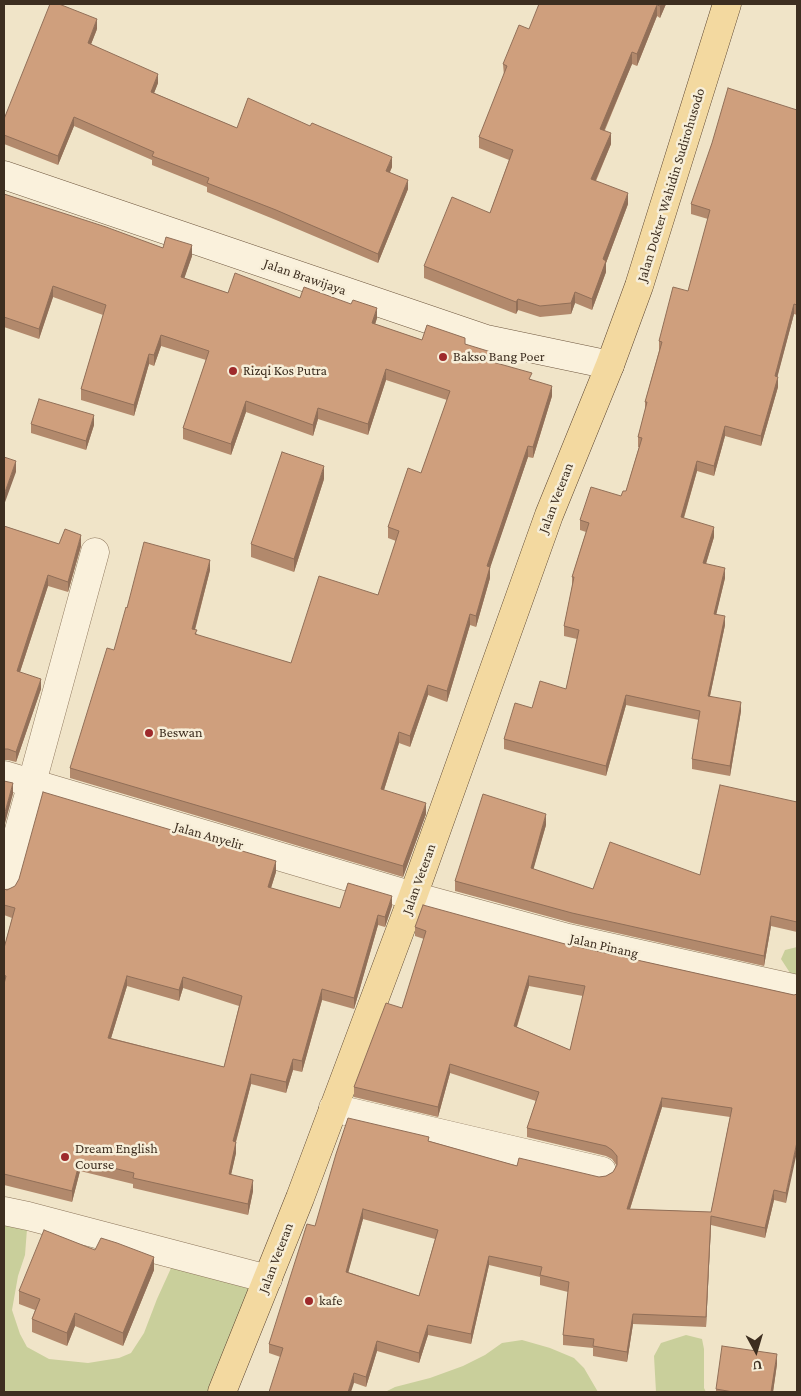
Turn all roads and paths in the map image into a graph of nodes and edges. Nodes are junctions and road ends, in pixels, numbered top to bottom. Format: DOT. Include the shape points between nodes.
graph roads {
  1 [pos="727,4"];
  2 [pos="4,175"];
  3 [pos="610,364"];
  4 [pos="95,552"];
  5 [pos="4,775"];
  6 [pos="31,783"];
  7 [pos="4,885"];
  8 [pos="414,896"];
  9 [pos="797,989"];
  10 [pos="333,1108"];
  11 [pos="602,1171"];
  12 [pos="4,1211"];
  13 [pos="268,1279"];
  14 [pos="222,1392"];
  1 -- 3 [label="main road, Jalan Dokter Wahidin Sudirohusodo" via="639,286"];
  2 -- 3 [label="street, Jalan Brawijaya" via="486,339"];
  3 -- 8 [label="main road, Jalan Veteran" via="549,515"];
  4 -- 6 [label="street"];
  5 -- 6 [label="street, Jalan Anyelir"];
  6 -- 7 [label="street"];
  6 -- 8 [label="street, Jalan Anyelir"];
  8 -- 9 [label="street, Jalan Pinang" via="568,938"];
  8 -- 10 [label="main road, Jalan Veteran"];
  10 -- 11 [label="street"];
  10 -- 13 [label="main road, Jalan Veteran"];
  12 -- 13 [label="street"];
  13 -- 14 [label="main road, Jalan Veteran"];
}
